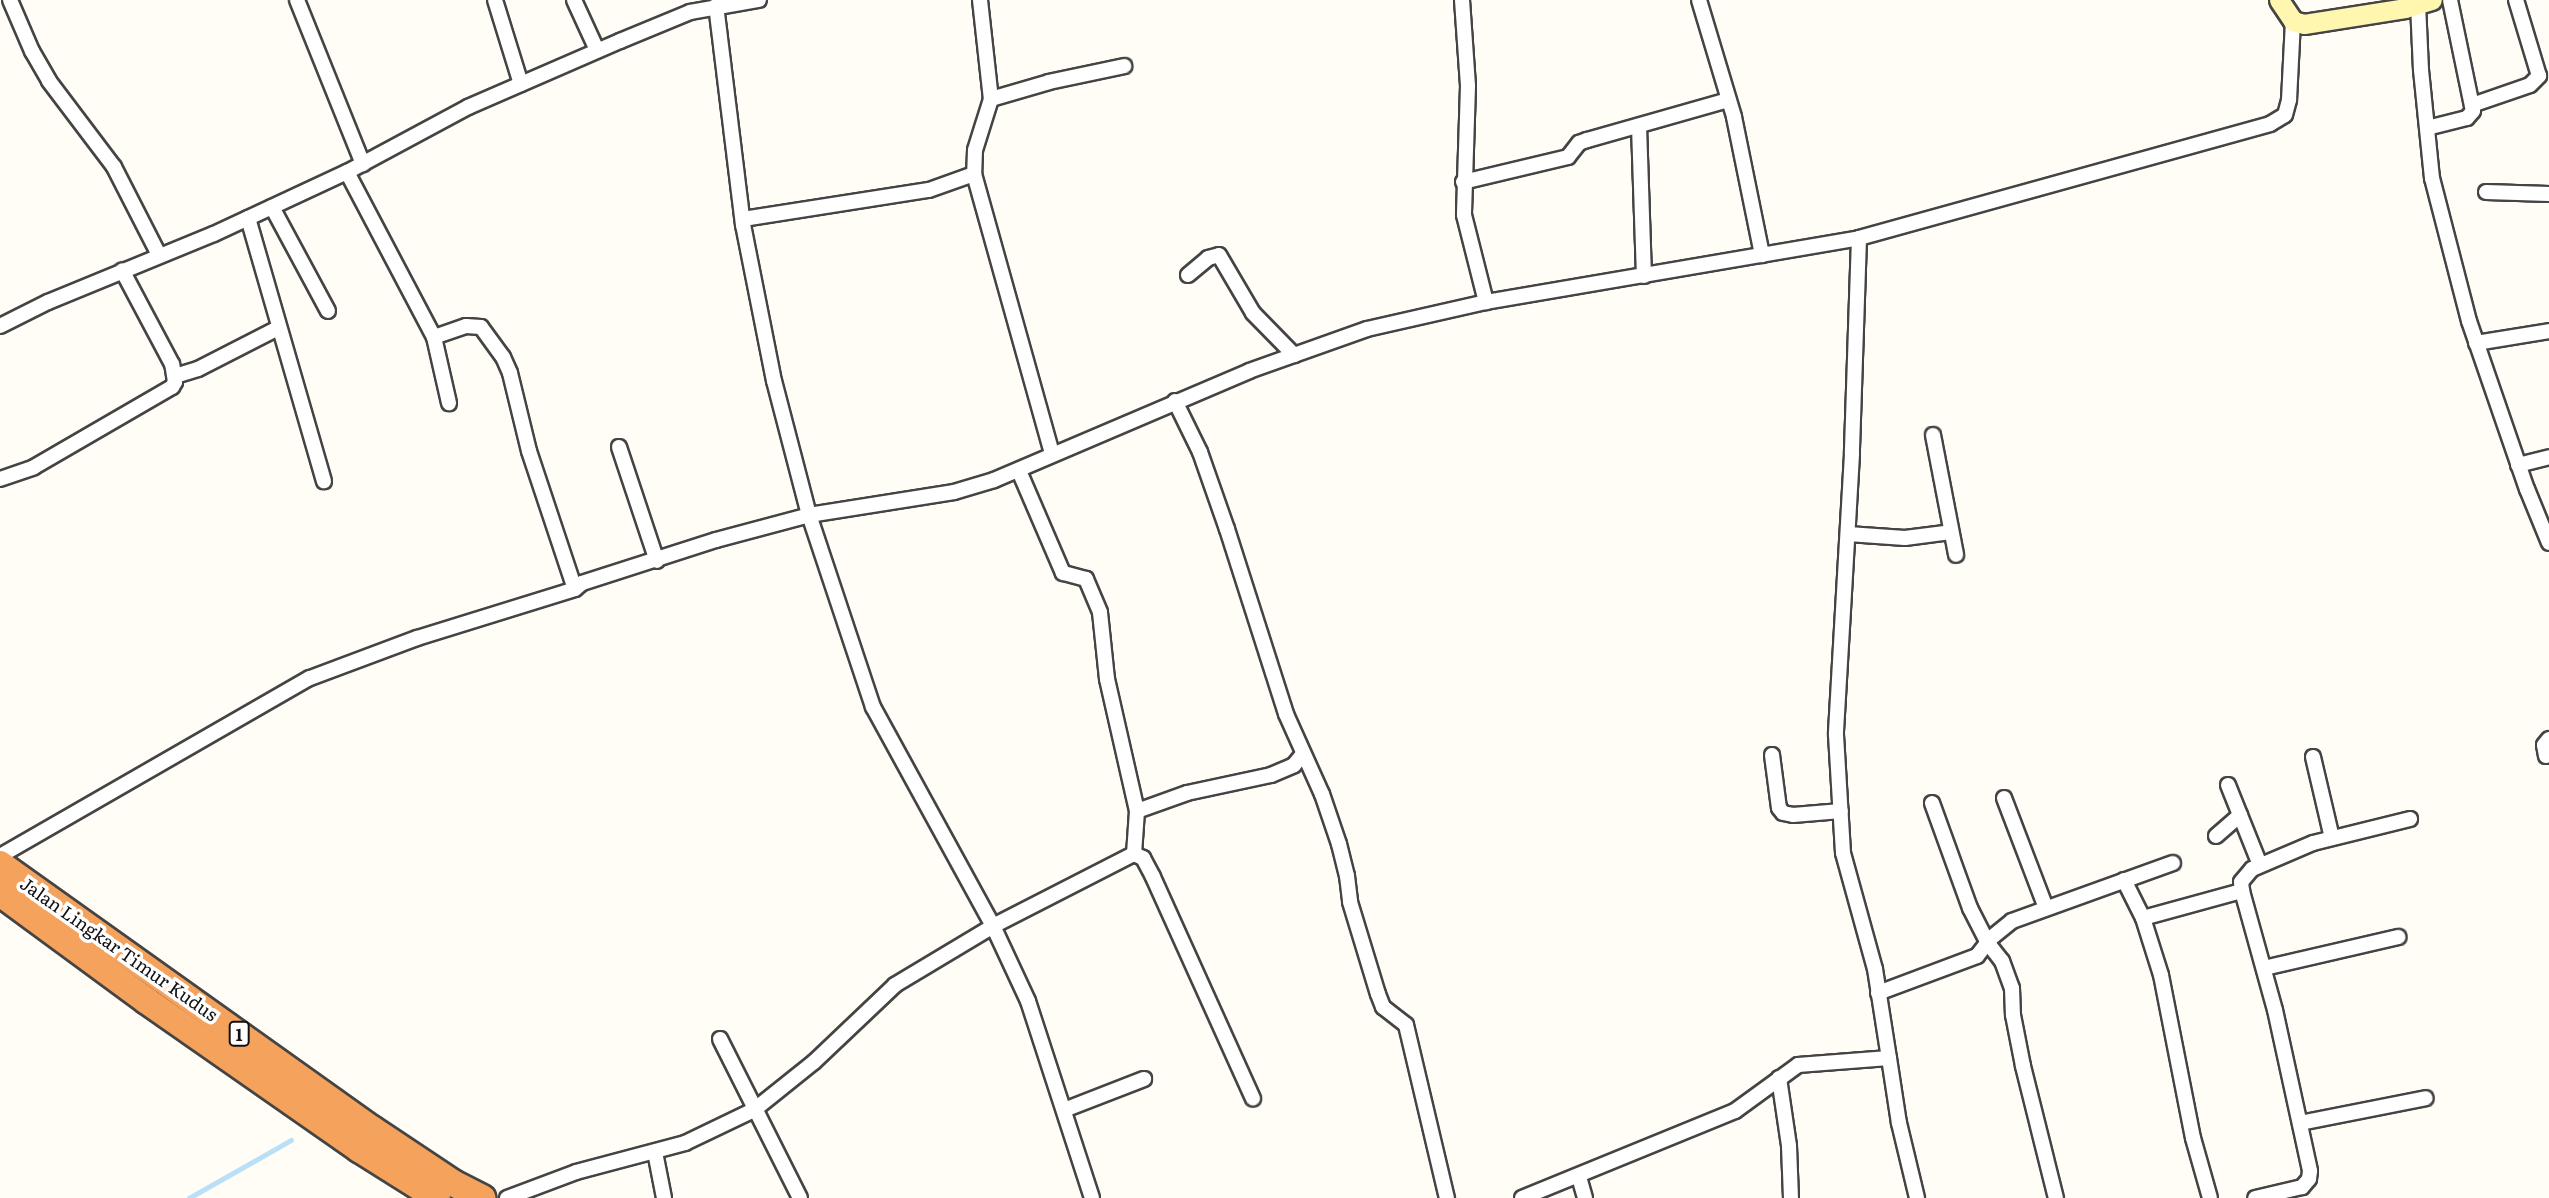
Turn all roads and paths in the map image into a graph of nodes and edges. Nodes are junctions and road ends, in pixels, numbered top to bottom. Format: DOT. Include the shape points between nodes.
graph roads {
  1 [pos="10,0"];
  2 [pos="297,0"];
  3 [pos="495,0"];
  4 [pos="574,0"];
  5 [pos="759,0"];
  6 [pos="981,0"];
  7 [pos="1462,0"];
  8 [pos="1699,0"];
  9 [pos="2279,0"];
  10 [pos="2450,0"];
  11 [pos="2516,0"];
  12 [pos="2425,2"];
  13 [pos="688,6"];
  14 [pos="716,6"];
  15 [pos="2293,21"];
  16 [pos="597,50"];
  17 [pos="1124,66"];
  18 [pos="521,84"];
  19 [pos="991,99"];
  20 [pos="1728,100"];
  21 [pos="2472,104"];
  22 [pos="1639,126"];
  23 [pos="2427,128"];
  24 [pos="363,164"];
  25 [pos="347,172"];
  26 [pos="974,174"];
  27 [pos="1463,182"];
  28 [pos="2486,192"];
  29 [pos="2549,194"];
  30 [pos="272,207"];
  31 [pos="248,218"];
  32 [pos="743,219"];
  33 [pos="1859,238"];
  34 [pos="159,255"];
  35 [pos="1762,255"];
  36 [pos="122,270"];
  37 [pos="1188,275"];
  38 [pos="1644,276"];
  39 [pos="1486,302"];
  40 [pos="328,311"];
  41 [pos="0,326"];
  42 [pos="278,328"];
  43 [pos="2549,331"];
  44 [pos="434,337"];
  45 [pos="2476,343"];
  46 [pos="1294,355"];
  47 [pos="175,376"];
  48 [pos="1175,401"];
  49 [pos="449,404"];
  50 [pos="1933,435"];
  51 [pos="619,447"];
  52 [pos="1052,454"];
  53 [pos="2549,457"];
  54 [pos="2518,465"];
  55 [pos="1018,471"];
  56 [pos="0,479"];
  57 [pos="324,481"];
  58 [pos="809,515"];
  59 [pos="1951,532"];
  60 [pos="1848,534"];
  61 [pos="2549,543"];
  62 [pos="1956,555"];
  63 [pos="657,561"];
  64 [pos="575,589"];
  65 [pos="2549,739"];
  66 [pos="1303,754"];
  67 [pos="1772,755"];
  68 [pos="2546,756"];
  69 [pos="2313,757"];
  70 [pos="2228,785"];
  71 [pos="2004,798"];
  72 [pos="1932,803"];
  73 [pos="1137,811"];
  74 [pos="1841,811"];
  75 [pos="2240,815"];
  76 [pos="2410,820"];
  77 [pos="2216,836"];
  78 [pos="2332,838"];
  79 [pos="1134,854"];
  80 [pos="0,856"];
  81 [pos="2173,863"];
  82 [pos="0,864"];
  83 [pos="2260,865"];
  84 [pos="2124,880"];
  85 [pos="2242,891"];
  86 [pos="0,893"];
  87 [pos="2046,908"];
  88 [pos="2143,918"];
  89 [pos="993,926"];
  90 [pos="2398,937"];
  91 [pos="1987,942"];
  92 [pos="2264,968"];
  93 [pos="1878,993"];
  94 [pos="720,1040"];
  95 [pos="1889,1058"];
  96 [pos="1779,1078"];
  97 [pos="1144,1079"];
  98 [pos="288,1085"];
  99 [pos="1253,1098"];
  100 [pos="2427,1098"];
  101 [pos="754,1110"];
  102 [pos="1064,1110"];
  103 [pos="327,1112"];
  104 [pos="2300,1124"];
  105 [pos="655,1152"];
  106 [pos="1579,1177"];
  107 [pos="437,1198"];
  108 [pos="482,1198"];
  109 [pos="507,1198"];
  110 [pos="664,1198"];
  111 [pos="800,1198"];
  112 [pos="1092,1198"];
  113 [pos="1447,1198"];
  114 [pos="1522,1198"];
  115 [pos="1586,1198"];
  116 [pos="1791,1198"];
  117 [pos="1917,1198"];
  118 [pos="2056,1198"];
  119 [pos="2210,1198"];
  120 [pos="2255,1198"];
  1 -- 34 [label="street" via="43,71 114,167"];
  2 -- 24 [label="street"];
  3 -- 18 [label="street"];
  4 -- 16 [label="street"];
  5 -- 14 [label="street"];
  6 -- 19 [label="street"];
  7 -- 27 [label="street" via="1468,86"];
  8 -- 20 [label="street"];
  9 -- 15 [label="main road"];
  10 -- 21 [label="street"];
  11 -- 21 [label="street" via="2539,76 2530,85"];
  12 -- 15 [label="main road" via="2304,24"];
  12 -- 23 [label="street"];
  13 -- 14 [label="street"];
  13 -- 16 [label="street"];
  14 -- 32 [label="street"];
  15 -- 33 [label="street" via="2289,100 2285,115 2270,124"];
  16 -- 18 [label="street"];
  17 -- 19 [label="street"];
  18 -- 24 [label="street"];
  19 -- 26 [label="street" via="975,150"];
  20 -- 22 [label="street"];
  20 -- 35 [label="street"];
  21 -- 23 [label="street" via="2467,118"];
  22 -- 27 [label="street" via="1579,143 1568,157"];
  22 -- 38 [label="street"];
  23 -- 45 [label="street" via="2432,178"];
  24 -- 25 [label="street"];
  25 -- 30 [label="street"];
  25 -- 44 [label="street"];
  26 -- 32 [label="street" via="929,190"];
  26 -- 52 [label="street"];
  27 -- 39 [label="street" via="1468,236"];
  28 -- 29 [label="street"];
  30 -- 31 [label="street"];
  30 -- 40 [label="street"];
  31 -- 34 [label="street"];
  31 -- 42 [label="street"];
  32 -- 58 [label="street" via="774,381"];
  33 -- 35 [label="street"];
  33 -- 60 [label="street"];
  34 -- 36 [label="street"];
  35 -- 38 [label="street"];
  36 -- 41 [label="street"];
  36 -- 47 [label="street"];
  37 -- 46 [label="street" via="1219,255 1253,313"];
  38 -- 39 [label="street"];
  39 -- 46 [label="street" via="1367,329"];
  42 -- 47 [label="street"];
  42 -- 57 [label="street"];
  43 -- 45 [label="street"];
  44 -- 49 [label="street"];
  44 -- 64 [label="street" via="466,326 481,327 503,357"];
  45 -- 54 [label="street"];
  46 -- 48 [label="street"];
  47 -- 56 [label="street" via="172,387 34,467"];
  48 -- 52 [label="street"];
  48 -- 66 [label="street" via="1204,465"];
  50 -- 59 [label="street"];
  51 -- 63 [label="street"];
  52 -- 55 [label="street"];
  53 -- 54 [label="street"];
  54 -- 61 [label="street"];
  55 -- 58 [label="street" via="954,492"];
  55 -- 73 [label="street" via="1063,573 1086,579 1094,592 1104,632 1107,679"];
  58 -- 63 [label="street"];
  58 -- 89 [label="street" via="873,707"];
  59 -- 60 [label="street" via="1905,538"];
  59 -- 62 [label="street"];
  60 -- 74 [label="street" via="1836,735"];
  63 -- 64 [label="street"];
  64 -- 80 [label="street" via="417,638 310,678"];
  65 -- 68 [label="street" via="2544,745"];
  66 -- 73 [label="street" via="1294,765 1271,775 1177,796"];
  66 -- 113 [label="street" via="1339,844 1350,902 1378,994 1383,1007 1406,1025"];
  67 -- 74 [label="street" via="1783,813"];
  69 -- 78 [label="street"];
  70 -- 75 [label="street"];
  71 -- 87 [label="street"];
  72 -- 91 [label="street"];
  73 -- 79 [label="street"];
  74 -- 93 [label="street" via="1843,853"];
  75 -- 77 [label="street"];
  75 -- 83 [label="street"];
  76 -- 78 [label="street"];
  78 -- 83 [label="street"];
  79 -- 89 [label="street"];
  79 -- 99 [label="street" via="1143,858 1153,877"];
  81 -- 84 [label="street"];
  82 -- 98 [label="highway, Jalan Lingkar Timur Kudus / 1"];
  83 -- 85 [label="street" via="2244,874"];
  84 -- 87 [label="street"];
  84 -- 88 [label="street"];
  85 -- 88 [label="street"];
  85 -- 92 [label="street"];
  86 -- 98 [label="highway, Jalan Lingkar Timur Kudus / 1"];
  87 -- 91 [label="street" via="2012,921"];
  88 -- 119 [label="street" via="2161,975 2193,1138"];
  89 -- 101 [label="street" via="895,985 814,1062"];
  89 -- 102 [label="street" via="1028,1001"];
  90 -- 92 [label="street"];
  91 -- 93 [label="street" via="1977,956"];
  91 -- 118 [label="street" via="2002,961 2012,988 2023,1066"];
  92 -- 104 [label="street"];
  93 -- 95 [label="street"];
  94 -- 101 [label="street"];
  95 -- 96 [label="street" via="1798,1065"];
  95 -- 117 [label="street"];
  96 -- 106 [label="street" via="1735,1111"];
  96 -- 116 [label="street"];
  97 -- 102 [label="street"];
  98 -- 103 [label="highway, Jalan Lingkar Timur Kudus / 1"];
  100 -- 104 [label="street"];
  101 -- 105 [label="street" via="714,1131"];
  101 -- 111 [label="street"];
  102 -- 112 [label="street"];
  103 -- 107 [label="highway, Jalan Lingkar Timur Kudus / 1"];
  103 -- 108 [label="highway, Jalan Lingkar Timur Kudus / 1"];
  104 -- 120 [label="street" via="2309,1179 2293,1191"];
  105 -- 109 [label="street" via="576,1172"];
  105 -- 110 [label="street"];
  106 -- 114 [label="street"];
  106 -- 115 [label="street"];
}
